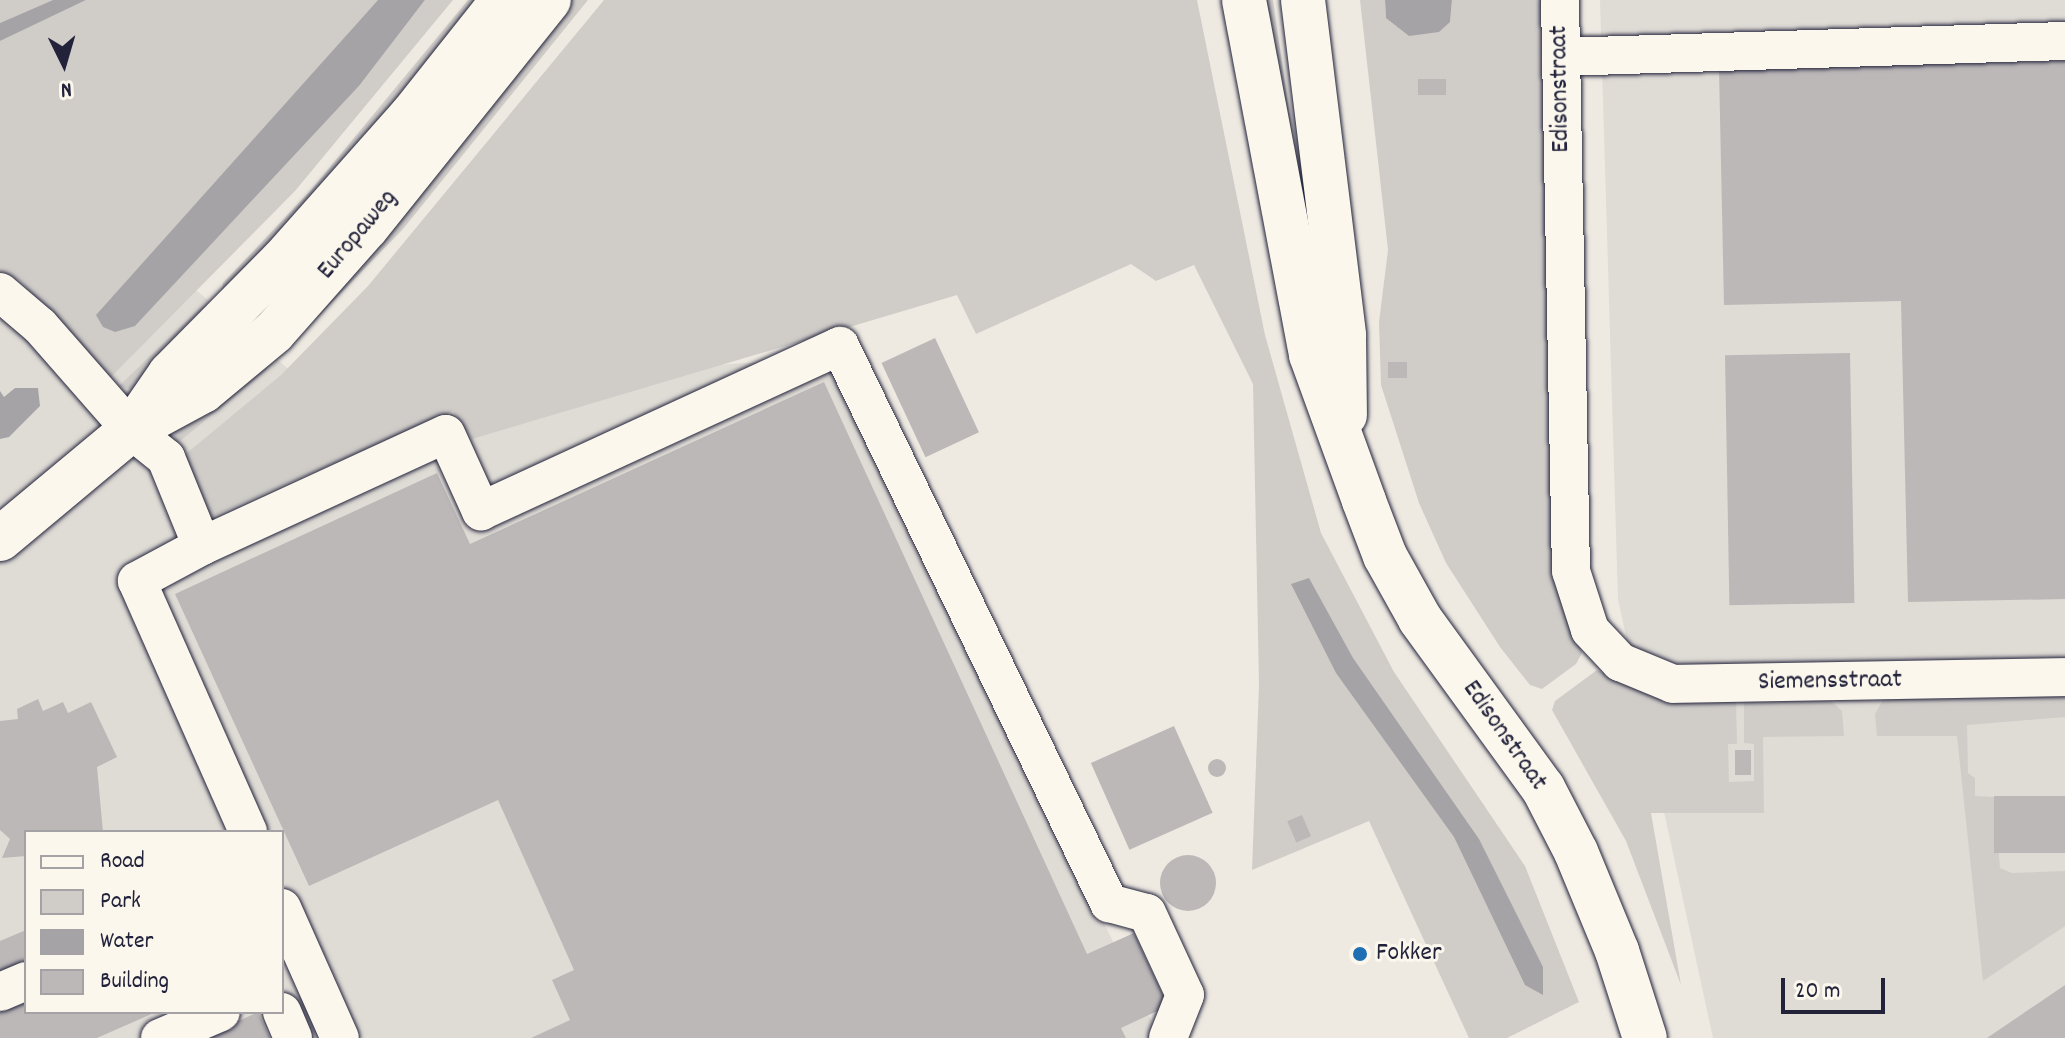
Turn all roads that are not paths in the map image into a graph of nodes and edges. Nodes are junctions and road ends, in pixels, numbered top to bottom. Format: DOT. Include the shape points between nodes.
graph roads {
  1 [pos="503,0"];
  2 [pos="549,0"];
  3 [pos="1244,0"];
  4 [pos="1303,0"];
  5 [pos="1560,0"];
  6 [pos="2065,41"];
  7 [pos="1561,57"];
  8 [pos="0,292"];
  9 [pos="131,430"];
  10 [pos="1345,443"];
  11 [pos="0,539"];
  12 [pos="202,546"];
  13 [pos="1605,650"];
  14 [pos="2065,677"];
  15 [pos="247,830"];
  16 [pos="284,912"];
  17 [pos="24,982"];
  18 [pos="0,992"];
  19 [pos="216,1014"];
  20 [pos="283,1014"];
  21 [pos="160,1038"];
  22 [pos="293,1038"];
  23 [pos="340,1038"];
  24 [pos="1168,1038"];
  25 [pos="1645,1038"];
  1 -- 9 [label="main road, Europaweg" via="337,200 170,374"];
  2 -- 9 [label="main road, Europaweg" via="367,227 274,332 203,391"];
  3 -- 10 [label="main road, Edisonstraat" via="1311,355"];
  4 -- 10 [label="main road, Edisonstraat" via="1344,336"];
  5 -- 7 [label="street, Edisonstraat"];
  6 -- 7 [label="street"];
  7 -- 13 [label="street, Edisonstraat" via="1571,571 1579,609"];
  8 -- 9 [label="street" via="40,326"];
  9 -- 11 [label="main road, Europaweg"];
  9 -- 12 [label="street" via="166,458"];
  10 -- 25 [label="main road, Edisonstraat" via="1385,556 1420,619 1543,788 1576,852 1617,951"];
  12 -- 15 [label="street" via="137,581"];
  12 -- 24 [label="street" via="446,434 481,511 840,346 1109,903 1147,913 1185,995"];
  13 -- 14 [label="street, Siemensstraat" via="1654,680 1693,686"];
  16 -- 23 [label="street"];
  17 -- 18 [label="street"];
  19 -- 21 [label="street"];
  20 -- 22 [label="street"];
}
